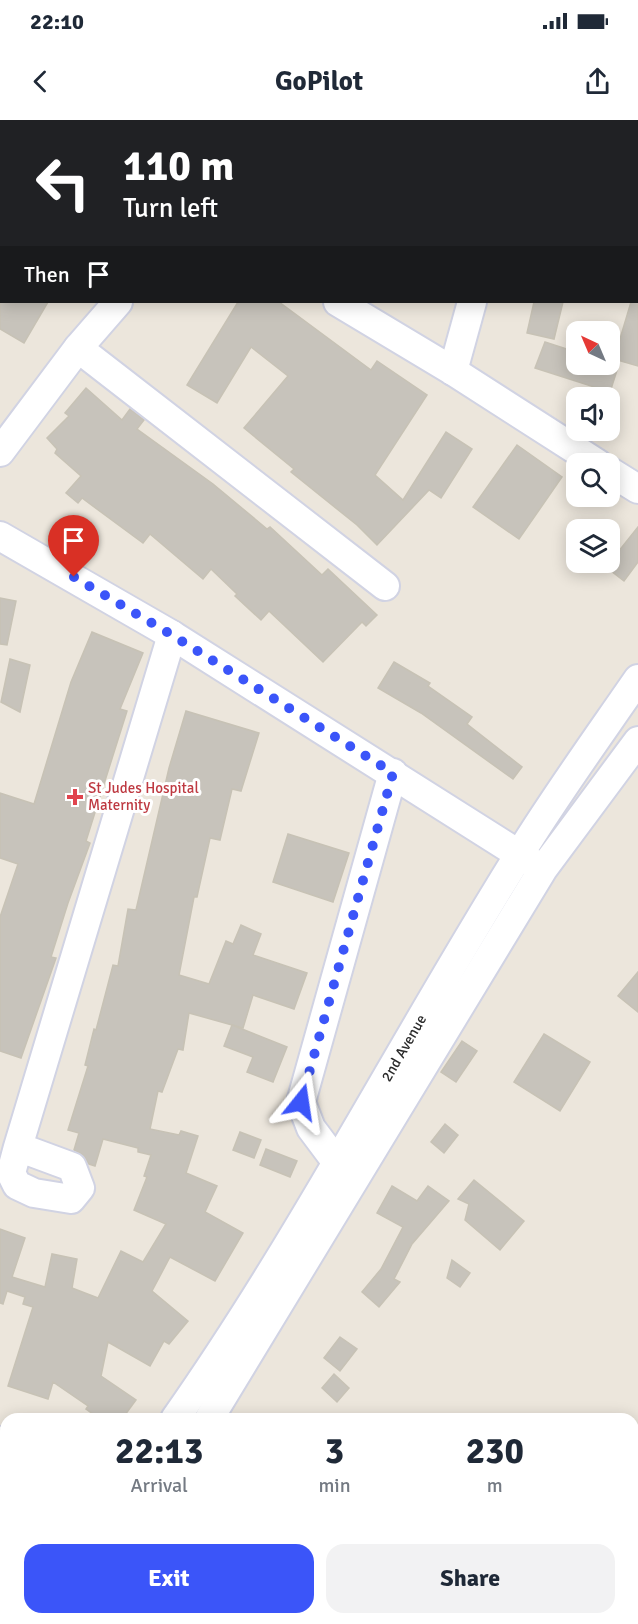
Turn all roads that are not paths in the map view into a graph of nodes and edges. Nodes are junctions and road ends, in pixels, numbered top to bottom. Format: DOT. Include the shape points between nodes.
graph roads {
  1 [pos="117,303"];
  2 [pos="340,303"];
  3 [pos="472,303"];
  4 [pos="78,348"];
  5 [pos="453,371"];
  6 [pos="0,452"];
  7 [pos="581,453"];
  8 [pos="620,478"];
  9 [pos="638,489"];
  10 [pos="0,536"];
  11 [pos="385,586"];
  12 [pos="172,635"];
  13 [pos="638,678"];
  14 [pos="638,741"];
  15 [pos="393,773"];
  16 [pos="519,854"];
  17 [pos="543,869"];
  18 [pos="18,1147"];
  19 [pos="338,1164"];
  20 [pos="179,1413"];
  21 [pos="213,1413"];
  1 -- 4 [label="street"];
  2 -- 5 [label="street"];
  3 -- 5 [label="street"];
  4 -- 6 [label="street"];
  4 -- 11 [label="street"];
  5 -- 7 [label="street"];
  8 -- 9 [label="street"];
  10 -- 12 [label="street"];
  12 -- 15 [label="street"];
  12 -- 18 [label="street"];
  13 -- 16 [label="street, 2nd Avenue"];
  14 -- 17 [label="street, 2nd Avenue"];
  15 -- 16 [label="street"];
  15 -- 19 [label="street" via="301,1102 311,1128"];
  16 -- 17 [label="street"];
  16 -- 19 [label="street, 2nd Avenue"];
  17 -- 21 [label="street, 2nd Avenue"];
  19 -- 20 [label="street, 2nd Avenue" via="222,1352"];
}
